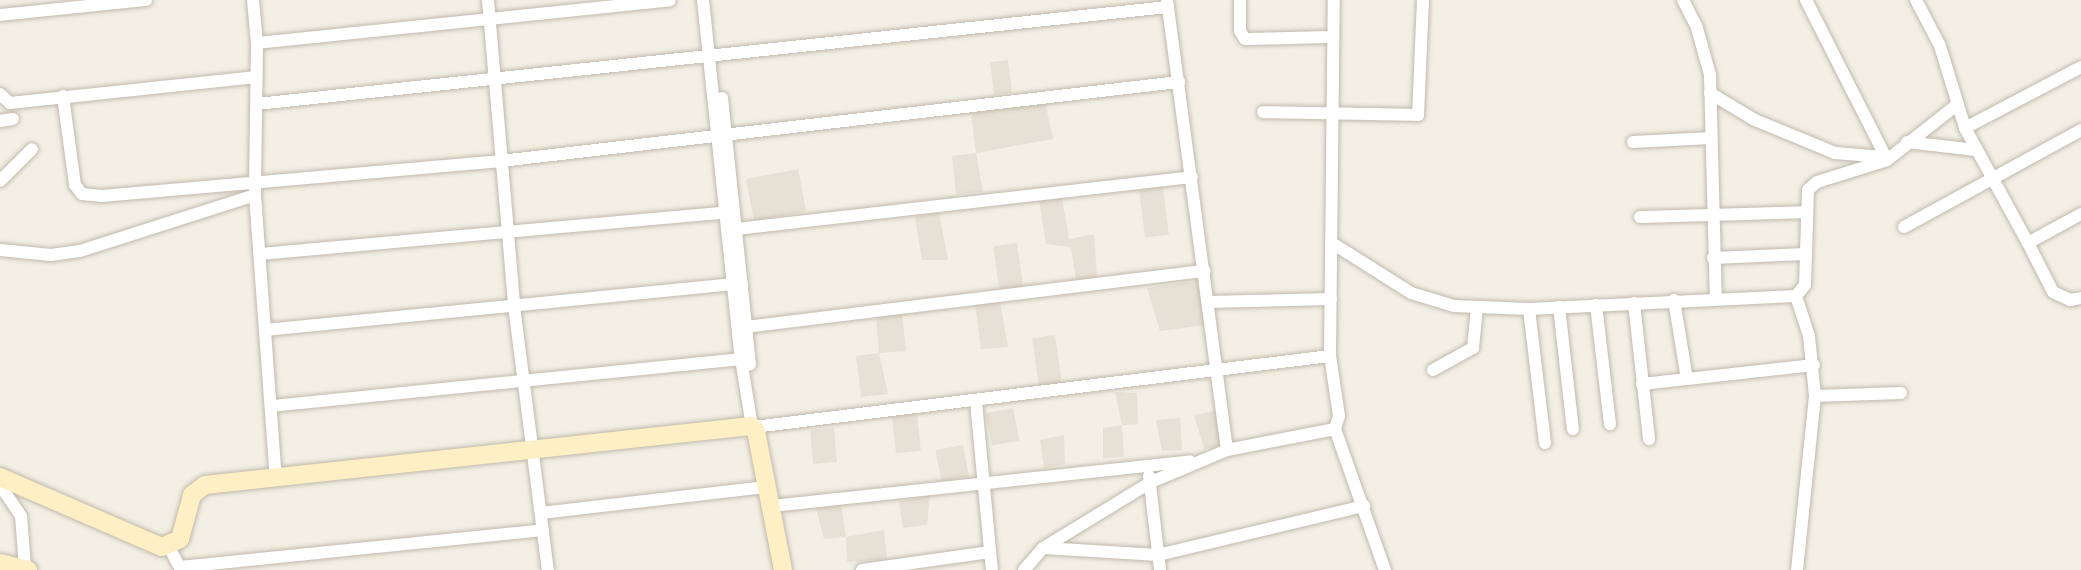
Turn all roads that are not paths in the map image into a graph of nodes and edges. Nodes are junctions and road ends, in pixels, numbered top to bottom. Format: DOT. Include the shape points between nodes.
graph roads {
  1 [pos="146,0"];
  2 [pos="253,0"];
  3 [pos="488,0"];
  4 [pos="670,0"];
  5 [pos="703,0"];
  6 [pos="711,0"];
  7 [pos="1240,0"];
  8 [pos="1334,0"];
  9 [pos="1423,0"];
  10 [pos="1683,0"];
  11 [pos="1806,0"];
  12 [pos="1916,0"];
  13 [pos="1168,3"];
  14 [pos="0,15"];
  15 [pos="490,22"];
  16 [pos="1333,37"];
  17 [pos="257,43"];
  18 [pos="714,58"];
  19 [pos="2081,67"];
  20 [pos="257,77"];
  21 [pos="495,81"];
  22 [pos="1179,82"];
  23 [pos="1710,93"];
  24 [pos="0,94"];
  25 [pos="63,96"];
  26 [pos="257,104"];
  27 [pos="1958,104"];
  28 [pos="1331,111"];
  29 [pos="1262,112"];
  30 [pos="13,119"];
  31 [pos="0,121"];
  32 [pos="1965,128"];
  33 [pos="2081,130"];
  34 [pos="722,133"];
  35 [pos="1711,138"];
  36 [pos="1633,142"];
  37 [pos="1908,142"];
  38 [pos="32,149"];
  39 [pos="1976,150"];
  40 [pos="1886,158"];
  41 [pos="501,161"];
  42 [pos="1192,177"];
  43 [pos="1991,177"];
  44 [pos="0,181"];
  45 [pos="255,188"];
  46 [pos="1805,212"];
  47 [pos="729,213"];
  48 [pos="1712,213"];
  49 [pos="2081,214"];
  50 [pos="1640,217"];
  51 [pos="1904,227"];
  52 [pos="732,229"];
  53 [pos="507,232"];
  54 [pos="1332,243"];
  55 [pos="2028,243"];
  56 [pos="0,250"];
  57 [pos="260,254"];
  58 [pos="1805,254"];
  59 [pos="1713,258"];
  60 [pos="1205,271"];
  61 [pos="737,283"];
  62 [pos="1796,296"];
  63 [pos="1716,298"];
  64 [pos="2081,298"];
  65 [pos="1331,299"];
  66 [pos="1674,300"];
  67 [pos="1209,302"];
  68 [pos="1634,303"];
  69 [pos="1596,305"];
  70 [pos="514,306"];
  71 [pos="1477,307"];
  72 [pos="1559,307"];
  73 [pos="1529,309"];
  74 [pos="742,327"];
  75 [pos="265,330"];
  76 [pos="1330,356"];
  77 [pos="745,358"];
  78 [pos="1814,365"];
  79 [pos="1433,370"];
  80 [pos="1216,373"];
  81 [pos="1687,379"];
  82 [pos="525,382"];
  83 [pos="1643,384"];
  84 [pos="1901,393"];
  85 [pos="1815,396"];
  86 [pos="976,401"];
  87 [pos="271,406"];
  88 [pos="753,423"];
  89 [pos="1610,424"];
  90 [pos="1335,429"];
  91 [pos="1573,429"];
  92 [pos="1649,439"];
  93 [pos="1545,443"];
  94 [pos="1227,450"];
  95 [pos="531,451"];
  96 [pos="1202,460"];
  97 [pos="1147,465"];
  98 [pos="0,477"];
  99 [pos="276,479"];
  100 [pos="983,480"];
  101 [pos="1151,482"];
  102 [pos="0,485"];
  103 [pos="766,486"];
  104 [pos="772,506"];
  105 [pos="1363,506"];
  106 [pos="541,513"];
  107 [pos="543,530"];
  108 [pos="169,547"];
  109 [pos="1044,548"];
  110 [pos="990,552"];
  111 [pos="1158,555"];
  112 [pos="0,563"];
  113 [pos="27,568"];
  114 [pos="181,569"];
  115 [pos="548,570"];
  116 [pos="783,570"];
  117 [pos="862,570"];
  118 [pos="992,570"];
  119 [pos="1024,570"];
  120 [pos="1160,570"];
  121 [pos="1383,570"];
  122 [pos="1797,570"];
  1 -- 14 [label="street"];
  2 -- 17 [label="street"];
  3 -- 15 [label="street"];
  4 -- 15 [label="street"];
  5 -- 18 [label="street"];
  6 -- 18 [label="street"];
  7 -- 16 [label="street" via="1240,31 1245,39"];
  8 -- 16 [label="street"];
  9 -- 28 [label="street" via="1421,112 1414,116"];
  10 -- 23 [label="street" via="1708,61"];
  11 -- 40 [label="street"];
  12 -- 27 [label="street" via="1940,47"];
  13 -- 18 [label="street"];
  13 -- 22 [label="street"];
  15 -- 17 [label="street"];
  15 -- 21 [label="street"];
  16 -- 28 [label="street"];
  17 -- 20 [label="street"];
  18 -- 21 [label="street"];
  18 -- 34 [label="street"];
  19 -- 32 [label="street"];
  20 -- 25 [label="street"];
  20 -- 26 [label="street"];
  21 -- 26 [label="street"];
  21 -- 41 [label="street"];
  22 -- 34 [label="street"];
  22 -- 42 [label="street"];
  23 -- 35 [label="street"];
  23 -- 40 [label="street" via="1755,120 1835,153"];
  24 -- 25 [label="street" via="9,103"];
  25 -- 45 [label="street" via="75,185 82,194"];
  26 -- 45 [label="street"];
  27 -- 32 [label="street"];
  27 -- 37 [label="street"];
  28 -- 29 [label="street"];
  28 -- 54 [label="street"];
  30 -- 31 [label="street"];
  32 -- 39 [label="street"];
  33 -- 43 [label="street"];
  34 -- 41 [label="street"];
  34 -- 47 [label="street"];
  35 -- 36 [label="street"];
  35 -- 48 [label="street"];
  37 -- 39 [label="street"];
  37 -- 40 [label="street"];
  38 -- 44 [label="street"];
  39 -- 43 [label="street"];
  40 -- 46 [label="street" via="1817,182 1805,197"];
  41 -- 45 [label="street"];
  41 -- 53 [label="street"];
  42 -- 52 [label="street"];
  42 -- 60 [label="street"];
  43 -- 51 [label="street"];
  43 -- 55 [label="street"];
  45 -- 56 [label="street" via="80,251 51,255"];
  45 -- 57 [label="street"];
  46 -- 48 [label="street"];
  46 -- 58 [label="street"];
  47 -- 52 [label="street"];
  47 -- 53 [label="street"];
  48 -- 50 [label="street"];
  48 -- 59 [label="street"];
  49 -- 55 [label="street"];
  52 -- 61 [label="street"];
  53 -- 57 [label="street"];
  53 -- 70 [label="street"];
  54 -- 65 [label="street"];
  54 -- 71 [label="street" via="1411,293"];
  55 -- 64 [label="street" via="2053,292 2070,300"];
  57 -- 75 [label="street"];
  58 -- 59 [label="street"];
  58 -- 62 [label="street" via="1804,285"];
  59 -- 63 [label="street"];
  60 -- 67 [label="street"];
  60 -- 74 [label="street"];
  61 -- 70 [label="street"];
  61 -- 74 [label="street"];
  62 -- 63 [label="street"];
  62 -- 78 [label="street"];
  63 -- 66 [label="street"];
  65 -- 67 [label="street"];
  65 -- 76 [label="street"];
  66 -- 68 [label="street"];
  66 -- 81 [label="street"];
  67 -- 80 [label="street"];
  68 -- 69 [label="street"];
  68 -- 83 [label="street"];
  69 -- 72 [label="street"];
  69 -- 89 [label="street"];
  70 -- 75 [label="street"];
  70 -- 82 [label="street"];
  71 -- 73 [label="street"];
  71 -- 79 [label="street" via="1473,348"];
  72 -- 73 [label="street"];
  72 -- 91 [label="street"];
  73 -- 93 [label="street"];
  74 -- 77 [label="street"];
  75 -- 87 [label="street"];
  76 -- 80 [label="street"];
  76 -- 90 [label="street" via="1339,416"];
  77 -- 82 [label="street"];
  77 -- 88 [label="street"];
  78 -- 81 [label="street"];
  78 -- 85 [label="street"];
  80 -- 86 [label="street"];
  80 -- 94 [label="street"];
  81 -- 83 [label="street"];
  82 -- 87 [label="street"];
  82 -- 95 [label="street"];
  83 -- 92 [label="street"];
  84 -- 85 [label="street"];
  85 -- 122 [label="street"];
  86 -- 88 [label="street"];
  86 -- 100 [label="street"];
  87 -- 99 [label="street"];
  88 -- 95 [label="street"];
  88 -- 103 [label="street"];
  90 -- 94 [label="street"];
  90 -- 105 [label="street"];
  94 -- 96 [label="street"];
  95 -- 99 [label="street"];
  95 -- 106 [label="street"];
  96 -- 97 [label="street"];
  96 -- 101 [label="street"];
  97 -- 100 [label="street"];
  97 -- 101 [label="street"];
  98 -- 108 [label="street"];
  99 -- 108 [label="street" via="197,489 180,539"];
  100 -- 104 [label="street"];
  100 -- 110 [label="street"];
  101 -- 109 [label="street"];
  101 -- 111 [label="street"];
  102 -- 113 [label="street" via="21,516"];
  103 -- 104 [label="street"];
  103 -- 106 [label="street"];
  104 -- 116 [label="street"];
  105 -- 111 [label="street"];
  105 -- 121 [label="street"];
  106 -- 107 [label="street"];
  107 -- 114 [label="street"];
  107 -- 115 [label="street"];
  108 -- 114 [label="street"];
  109 -- 111 [label="street"];
  109 -- 119 [label="street"];
  110 -- 117 [label="street"];
  110 -- 118 [label="street"];
  111 -- 120 [label="street"];
  112 -- 113 [label="street"];
}
